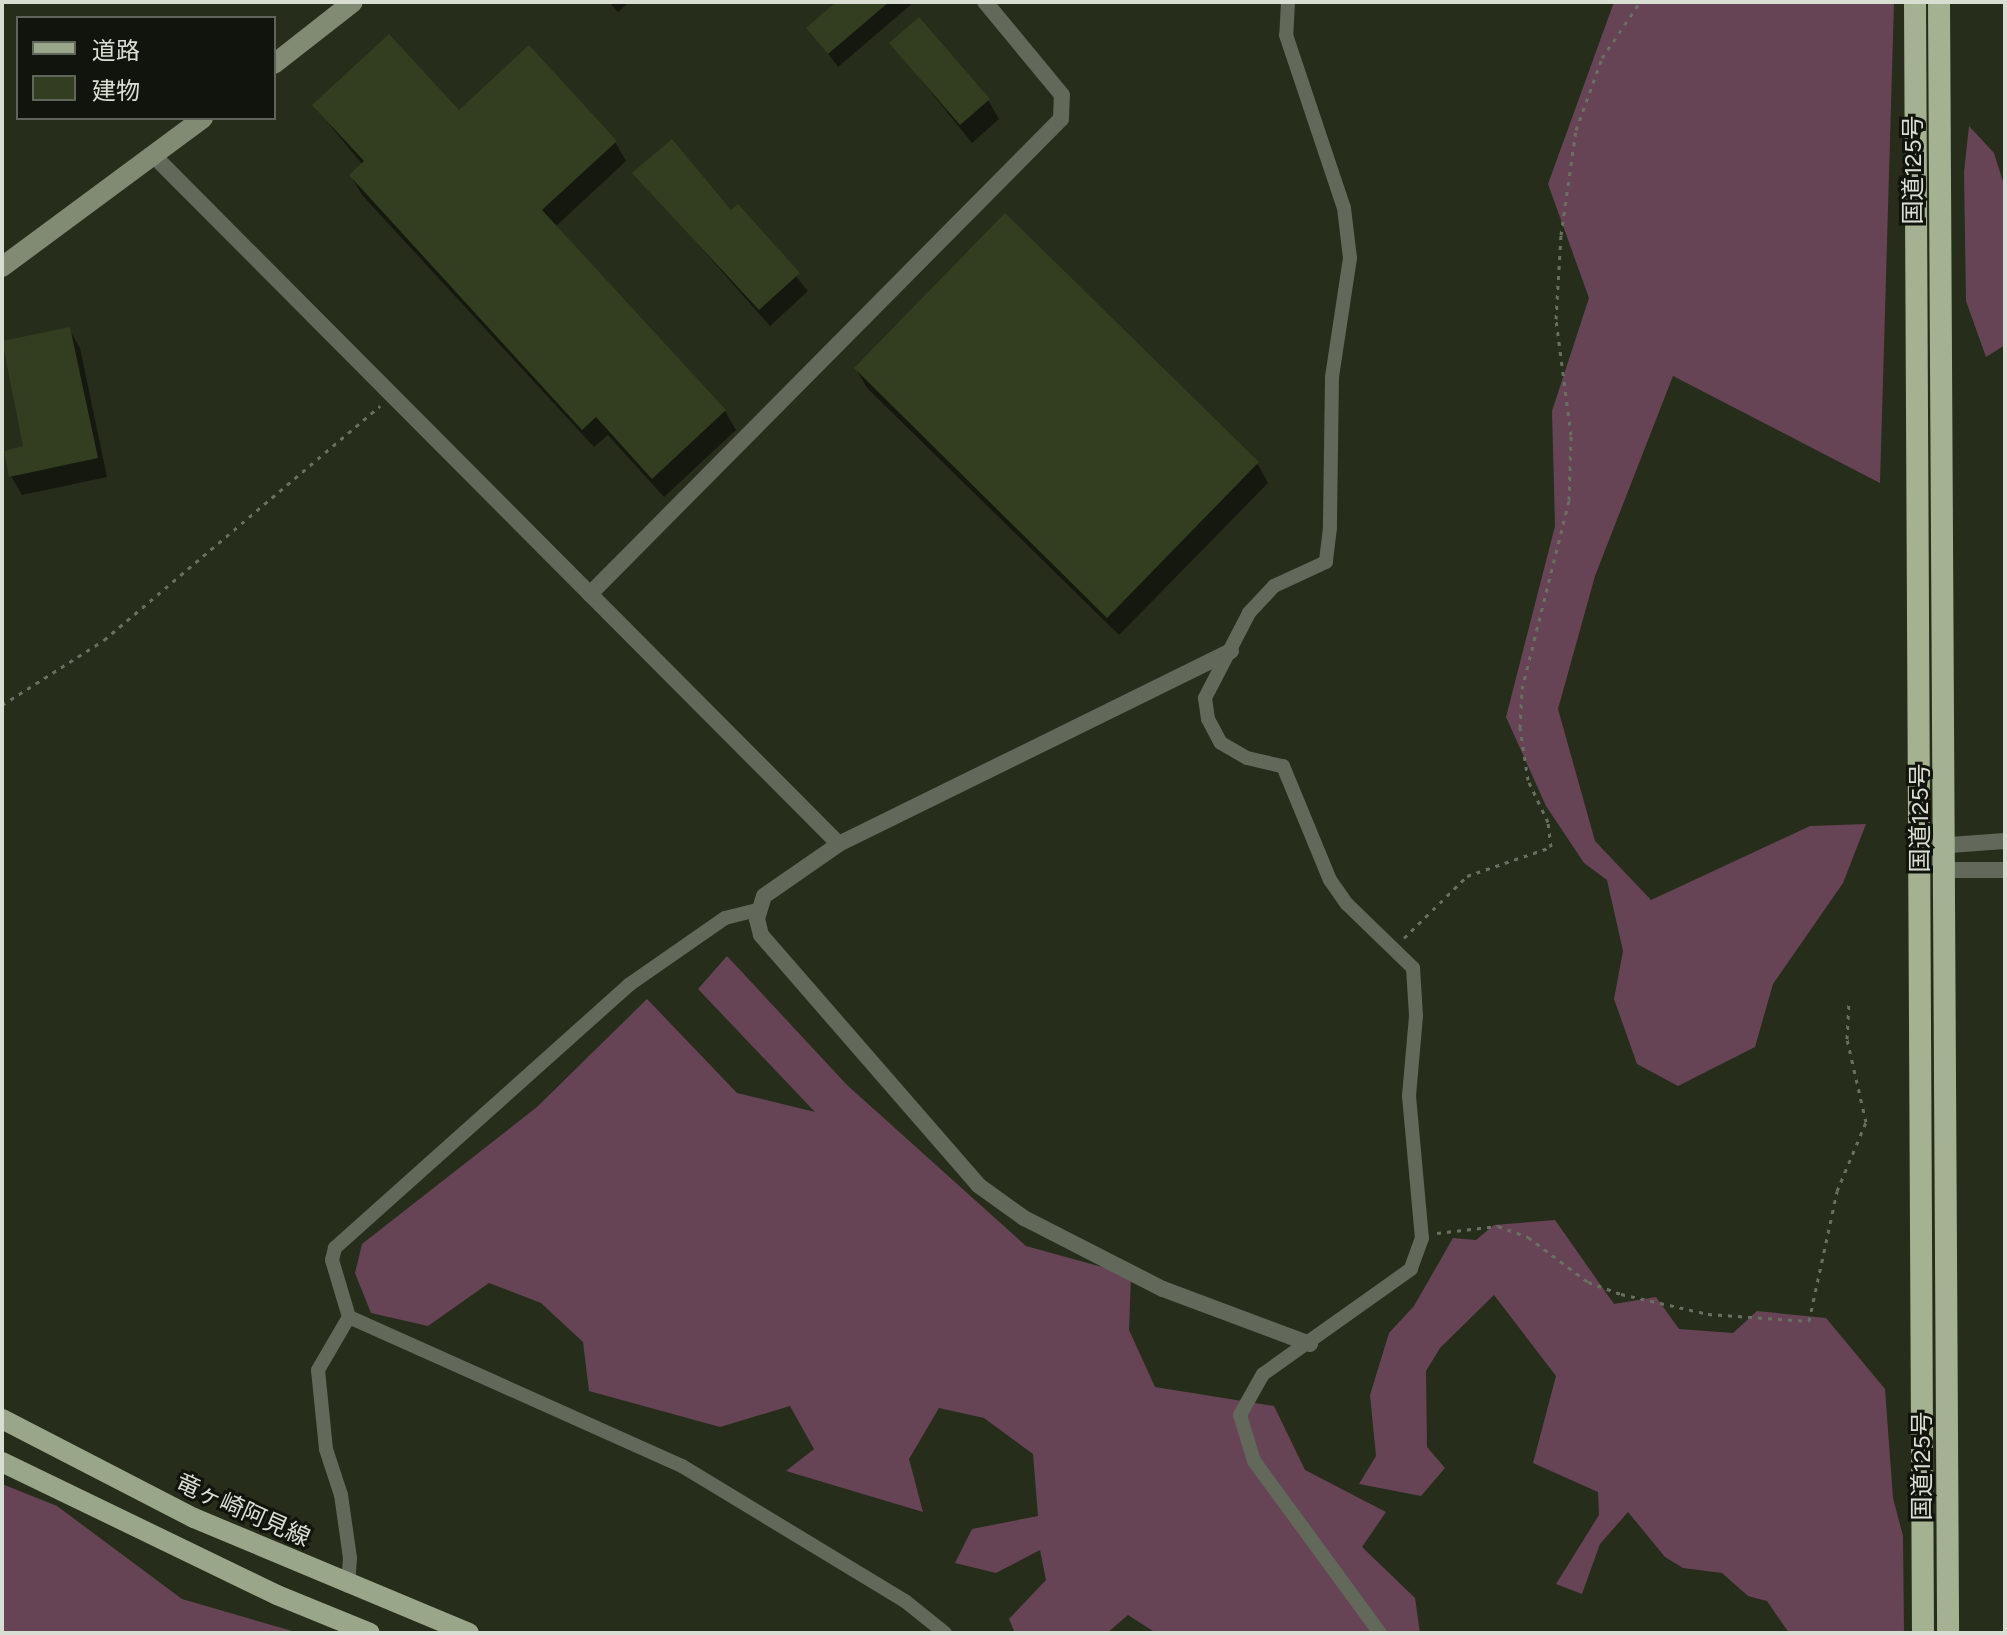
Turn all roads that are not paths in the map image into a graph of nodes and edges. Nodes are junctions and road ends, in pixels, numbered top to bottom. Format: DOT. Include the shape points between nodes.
graph roads {
  1 [pos="353,2"];
  2 [pos="985,2"];
  3 [pos="1288,2"];
  4 [pos="1915,2"];
  5 [pos="1939,2"];
  6 [pos="276,62"];
  7 [pos="200,120"];
  8 [pos="153,155"];
  9 [pos="2,267"];
  10 [pos="590,594"];
  11 [pos="1231,651"];
  12 [pos="2005,841"];
  13 [pos="1946,842"];
  14 [pos="839,844"];
  15 [pos="1918,854"];
  16 [pos="1946,870"];
  17 [pos="2005,870"];
  18 [pos="757,910"];
  19 [pos="349,1317"];
  20 [pos="1310,1344"];
  21 [pos="2,1419"];
  22 [pos="2,1462"];
  23 [pos="348,1586"];
  24 [pos="337,1626"];
  25 [pos="370,1633"];
  26 [pos="469,1633"];
  27 [pos="945,1633"];
  28 [pos="1380,1633"];
  29 [pos="1923,1633"];
  30 [pos="1948,1633"];
  1 -- 6 [label="main road"];
  2 -- 10 [label="street" via="1062,95 1061,119"];
  3 -- 11 [label="street" via="1286,35 1344,208 1350,258 1332,377 1330,528 1326,562 1274,586 1249,613"];
  4 -- 15 [label="highway, 国道125号"];
  5 -- 13 [label="highway, 国道125号"];
  7 -- 8 [label="main road"];
  8 -- 9 [label="main road"];
  8 -- 10 [label="street"];
  10 -- 14 [label="street"];
  11 -- 14 [label="street"];
  11 -- 20 [label="street" via="1205,698 1208,719 1221,743 1247,758 1283,766 1330,880 1413,968 1416,1016 1409,1096 1422,1235 1411,1269"];
  12 -- 13 [label="street"];
  13 -- 15 [label="street"];
  13 -- 16 [label="highway, 国道125号"];
  14 -- 18 [label="street" via="764,896"];
  15 -- 16 [label="street"];
  15 -- 29 [label="highway, 国道125号"];
  16 -- 17 [label="street"];
  16 -- 30 [label="highway, 国道125号"];
  18 -- 19 [label="street" via="725,918 630,984 335,1248 332,1260"];
  18 -- 20 [label="street" via="761,935 978,1185 1024,1218 1163,1289"];
  19 -- 23 [label="street" via="318,1370 326,1449 341,1495 350,1558"];
  19 -- 27 [label="street" via="682,1466 905,1601"];
  20 -- 28 [label="street" via="1263,1374 1240,1415 1254,1461"];
  21 -- 23 [label="main road, 竜ヶ崎阿見線" via="194,1518"];
  22 -- 24 [label="main road"];
  23 -- 26 [label="main road, 竜ヶ崎阿見線"];
  24 -- 25 [label="main road"];
}
